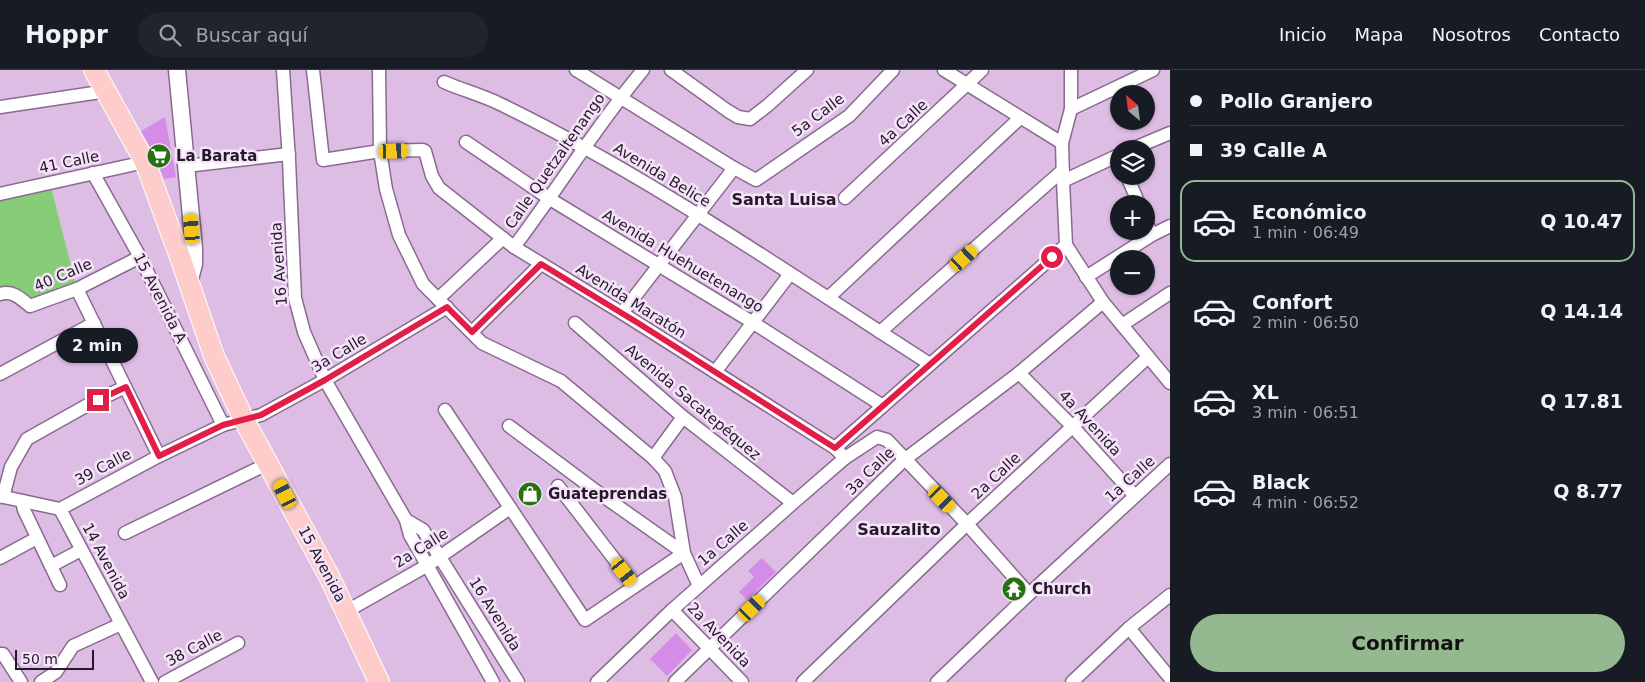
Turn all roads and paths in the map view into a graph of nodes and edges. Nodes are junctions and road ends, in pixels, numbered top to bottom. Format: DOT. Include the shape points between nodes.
graph roads {
  1 [pos="94,70"];
  2 [pos="177,70"];
  3 [pos="283,70"];
  4 [pos="313,70"];
  5 [pos="379,70"];
  6 [pos="576,70"];
  7 [pos="643,70"];
  8 [pos="671,70"];
  9 [pos="807,70"];
  10 [pos="893,70"];
  11 [pos="944,70"];
  12 [pos="982,70"];
  13 [pos="1072,70"];
  14 [pos="1153,70"];
  15 [pos="444,82"];
  16 [pos="967,85"];
  17 [pos="107,90"];
  18 [pos="620,98"];
  19 [pos="0,108"];
  20 [pos="1071,109"];
  21 [pos="1020,118"];
  22 [pos="1170,133"];
  23 [pos="1153,140"];
  24 [pos="466,142"];
  25 [pos="1062,143"];
  26 [pos="584,148"];
  27 [pos="380,151"];
  28 [pos="289,157"];
  29 [pos="1110,158"];
  30 [pos="145,162"];
  31 [pos="187,168"];
  32 [pos="734,168"];
  33 [pos="93,173"];
  34 [pos="1063,176"];
  35 [pos="0,194"];
  36 [pos="845,198"];
  37 [pos="550,199"];
  38 [pos="697,215"];
  39 [pos="1170,226"];
  40 [pos="1155,234"];
  41 [pos="503,238"];
  42 [pos="1144,240"];
  43 [pos="1066,245"];
  44 [pos="514,247"];
  45 [pos="140,257"];
  46 [pos="541,264"];
  47 [pos="658,265"];
  48 [pos="790,274"];
  49 [pos="1086,277"];
  50 [pos="189,283"];
  51 [pos="77,289"];
  52 [pos="1170,293"];
  53 [pos="0,294"];
  54 [pos="828,298"];
  55 [pos="1103,302"];
  56 [pos="443,303"];
  57 [pos="622,313"];
  58 [pos="94,322"];
  59 [pos="752,322"];
  60 [pos="575,323"];
  61 [pos="1122,325"];
  62 [pos="472,332"];
  63 [pos="880,332"];
  64 [pos="1148,358"];
  65 [pos="930,364"];
  66 [pos="715,372"];
  67 [pos="1019,373"];
  68 [pos="0,374"];
  69 [pos="325,380"];
  70 [pos="1170,383"];
  71 [pos="126,387"];
  72 [pos="883,406"];
  73 [pos="445,410"];
  74 [pos="683,417"];
  75 [pos="244,420"];
  76 [pos="223,425"];
  77 [pos="509,426"];
  78 [pos="1073,427"];
  79 [pos="835,448"];
  80 [pos="159,456"];
  81 [pos="653,458"];
  82 [pos="845,458"];
  83 [pos="904,460"];
  84 [pos="269,462"];
  85 [pos="1170,464"];
  86 [pos="558,486"];
  87 [pos="1,496"];
  88 [pos="1135,496"];
  89 [pos="22,501"];
  90 [pos="792,503"];
  91 [pos="510,508"];
  92 [pos="60,509"];
  93 [pos="406,520"];
  94 [pos="967,524"];
  95 [pos="125,533"];
  96 [pos="38,538"];
  97 [pos="81,550"];
  98 [pos="684,553"];
  99 [pos="440,557"];
  100 [pos="0,558"];
  101 [pos="428,565"];
  102 [pos="51,566"];
  103 [pos="60,585"];
  104 [pos="635,586"];
  105 [pos="699,586"];
  106 [pos="1029,594"];
  107 [pos="1170,596"];
  108 [pos="672,610"];
  109 [pos="346,611"];
  110 [pos="121,624"];
  111 [pos="1129,628"];
  112 [pos="238,643"];
  113 [pos="711,648"];
  114 [pos="0,654"];
  115 [pos="1170,678"];
  116 [pos="21,682"];
  117 [pos="41,682"];
  118 [pos="152,682"];
  119 [pos="165,682"];
  120 [pos="379,682"];
  121 [pos="493,682"];
  122 [pos="518,682"];
  123 [pos="597,682"];
  124 [pos="676,682"];
  125 [pos="742,682"];
  126 [pos="803,682"];
  127 [pos="937,682"];
  128 [pos="1072,682"];
  1 -- 17 [label="main road, 15 Avenida"];
  2 -- 31 [label="street"];
  3 -- 28 [label="street, 16 Avenida"];
  4 -- 27 [label="street" via="323,160"];
  5 -- 27 [label="street"];
  6 -- 18 [label="street"];
  7 -- 18 [label="street, Calle Quetzaltenango"];
  8 -- 9 [label="street" via="728,111 750,119"];
  10 -- 32 [label="street, 5a Calle" via="848,116 756,180"];
  11 -- 16 [label="street"];
  12 -- 16 [label="street, 4a Calle"];
  13 -- 20 [label="street"];
  14 -- 20 [label="street"];
  15 -- 26 [label="street, Avenida Belice" via="499,103"];
  16 -- 21 [label="street"];
  16 -- 36 [label="street, 4a Calle"];
  17 -- 19 [label="street"];
  17 -- 30 [label="main road, 15 Avenida"];
  18 -- 26 [label="street, Calle Quetzaltenango"];
  18 -- 32 [label="street"];
  20 -- 25 [label="street"];
  21 -- 25 [label="street"];
  21 -- 54 [label="street"];
  22 -- 23 [label="street"];
  24 -- 37 [label="street, Avenida Huehuetenango"];
  25 -- 34 [label="street"];
  26 -- 37 [label="street, Calle Quetzaltenango"];
  26 -- 38 [label="street, Avenida Belice"];
  27 -- 41 [label="street, Avenida Maratón" via="425,151 439,188"];
  27 -- 56 [label="street" via="386,190 399,235 423,284"];
  28 -- 31 [label="street"];
  28 -- 69 [label="street, 16 Avenida" via="295,298 304,332"];
  29 -- 34 [label="street"];
  30 -- 33 [label="street, 41 Calle"];
  30 -- 50 [label="main road, 15 Avenida"];
  31 -- 50 [label="street" via="194,264"];
  32 -- 38 [label="street"];
  33 -- 35 [label="street, 41 Calle"];
  33 -- 45 [label="street, 15 Avenida A"];
  34 -- 43 [label="street"];
  34 -- 63 [label="street"];
  37 -- 44 [label="street, Calle Quetzaltenango"];
  37 -- 47 [label="street, Avenida Huehuetenango"];
  38 -- 47 [label="street"];
  38 -- 48 [label="street, Avenida Belice"];
  39 -- 40 [label="street"];
  41 -- 44 [label="street, Avenida Maratón"];
  41 -- 56 [label="street, Calle Quetzaltenango"];
  42 -- 49 [label="street"];
  43 -- 49 [label="street"];
  43 -- 65 [label="street"];
  44 -- 46 [label="street, Avenida Maratón"];
  45 -- 51 [label="street, 40 Calle"];
  45 -- 76 [label="street, 15 Avenida A"];
  46 -- 57 [label="street, Avenida Maratón"];
  46 -- 62 [label="street"];
  47 -- 57 [label="street"];
  47 -- 59 [label="street, Avenida Huehuetenango"];
  48 -- 54 [label="street, Avenida Belice"];
  48 -- 59 [label="street"];
  49 -- 55 [label="street"];
  50 -- 75 [label="main road, 15 Avenida" via="214,356"];
  51 -- 53 [label="street, 40 Calle" via="30,306 18,296 7,292"];
  51 -- 58 [label="street"];
  52 -- 61 [label="street"];
  54 -- 63 [label="street, Avenida Belice"];
  55 -- 61 [label="street"];
  55 -- 67 [label="street, 3a Calle"];
  56 -- 62 [label="street"];
  56 -- 69 [label="street, 3a Calle"];
  57 -- 66 [label="street, Avenida Maratón"];
  58 -- 68 [label="street"];
  58 -- 71 [label="street"];
  59 -- 66 [label="street"];
  59 -- 72 [label="street, Avenida Huehuetenango"];
  60 -- 74 [label="street, Avenida Sacatepéquez"];
  61 -- 64 [label="street"];
  62 -- 81 [label="street" via="482,343 561,381"];
  63 -- 65 [label="street, Avenida Belice"];
  64 -- 70 [label="street"];
  64 -- 78 [label="street, 2a Calle"];
  65 -- 72 [label="street"];
  66 -- 79 [label="street, Avenida Maratón"];
  67 -- 78 [label="street, 4a Avenida"];
  67 -- 83 [label="street, 3a Calle"];
  69 -- 75 [label="street, 3a Calle" via="261,415"];
  69 -- 93 [label="street, 16 Avenida"];
  71 -- 80 [label="street"];
  71 -- 87 [label="street" via="84,406 27,439 11,467"];
  72 -- 79 [label="street"];
  73 -- 91 [label="street"];
  74 -- 81 [label="street"];
  74 -- 90 [label="street, Avenida Sacatepéquez"];
  75 -- 76 [label="street, 39 Calle"];
  75 -- 84 [label="main road, 15 Avenida"];
  76 -- 80 [label="street, 39 Calle"];
  77 -- 98 [label="street"];
  78 -- 88 [label="street, 4a Avenida"];
  78 -- 94 [label="street, 2a Calle"];
  79 -- 82 [label="street, Avenida Maratón"];
  80 -- 92 [label="street, 39 Calle"];
  81 -- 98 [label="street" via="665,471 675,497"];
  82 -- 83 [label="street, 1a Calle" via="877,437 887,440"];
  82 -- 90 [label="street, 1a Calle"];
  83 -- 94 [label="street"];
  83 -- 113 [label="street, 3a Calle"];
  84 -- 95 [label="street"];
  84 -- 109 [label="main road, 15 Avenida"];
  85 -- 88 [label="street, 1a Calle"];
  86 -- 104 [label="street"];
  87 -- 89 [label="street"];
  88 -- 106 [label="street, 1a Calle"];
  89 -- 92 [label="street"];
  89 -- 96 [label="street"];
  90 -- 105 [label="street, 1a Calle"];
  91 -- 99 [label="street, 2a Calle"];
  91 -- 104 [label="street" via="585,620"];
  92 -- 97 [label="street, 14 Avenida"];
  93 -- 99 [label="street, 16 Avenida" via="423,530"];
  93 -- 101 [label="street, 16 Avenida" via="410,535"];
  94 -- 106 [label="street"];
  94 -- 126 [label="street, 2a Calle"];
  96 -- 100 [label="street"];
  96 -- 102 [label="street"];
  97 -- 102 [label="street"];
  97 -- 110 [label="street, 14 Avenida"];
  98 -- 104 [label="street"];
  98 -- 105 [label="street"];
  99 -- 101 [label="street, 2a Calle"];
  99 -- 122 [label="street, 16 Avenida"];
  101 -- 109 [label="street, 2a Calle"];
  101 -- 121 [label="street, 16 Avenida"];
  102 -- 103 [label="street"];
  105 -- 108 [label="street, 1a Calle"];
  106 -- 127 [label="street, 1a Calle"];
  107 -- 111 [label="street"];
  108 -- 113 [label="street, 2a Avenida"];
  108 -- 123 [label="street, 1a Calle"];
  109 -- 120 [label="main road, 15 Avenida"];
  110 -- 117 [label="street" via="73,646 56,672"];
  110 -- 118 [label="street, 14 Avenida"];
  111 -- 115 [label="street"];
  111 -- 128 [label="street"];
  112 -- 119 [label="street, 38 Calle"];
  113 -- 124 [label="street, 3a Calle"];
  113 -- 125 [label="street, 2a Avenida"];
  114 -- 116 [label="street"];
}
